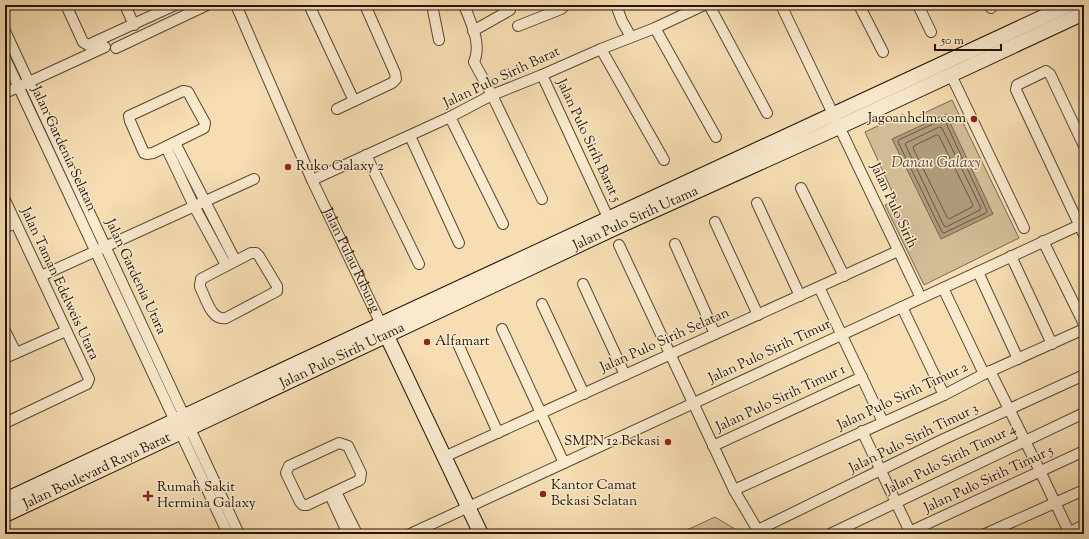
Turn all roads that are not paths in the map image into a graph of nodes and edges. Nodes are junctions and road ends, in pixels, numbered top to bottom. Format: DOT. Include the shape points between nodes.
graph roads {
  1 [pos="66,5"];
  2 [pos="125,5"];
  3 [pos="175,5"];
  4 [pos="207,5"];
  5 [pos="236,5"];
  6 [pos="308,5"];
  7 [pos="365,5"];
  8 [pos="432,5"];
  9 [pos="464,5"];
  10 [pos="565,5"];
  11 [pos="616,5"];
  12 [pos="704,5"];
  13 [pos="709,5"];
  14 [pos="782,5"];
  15 [pos="859,5"];
  16 [pos="918,5"];
  17 [pos="1070,5"];
  18 [pos="510,10"];
  19 [pos="1084,13"];
  20 [pos="134,25"];
  21 [pos="518,26"];
  22 [pos="655,28"];
  23 [pos="5,31"];
  24 [pos="473,31"];
  25 [pos="931,32"];
  26 [pos="631,37"];
  27 [pos="439,40"];
  28 [pos="105,47"];
  29 [pos="116,48"];
  30 [pos="601,48"];
  31 [pos="883,52"];
  32 [pos="5,58"];
  33 [pos="542,75"];
  34 [pos="951,75"];
  35 [pos="29,82"];
  36 [pos="19,87"];
  37 [pos="5,93"];
  38 [pos="492,95"];
  39 [pos="354,101"];
  40 [pos="337,109"];
  41 [pos="767,113"];
  42 [pos="450,118"];
  43 [pos="836,121"];
  44 [pos="410,136"];
  45 [pos="716,137"];
  46 [pos="170,145"];
  47 [pos="1084,146"];
  48 [pos="366,155"];
  49 [pos="664,160"];
  50 [pos="254,179"];
  51 [pos="312,180"];
  52 [pos="801,188"];
  53 [pos="542,199"];
  54 [pos="5,200"];
  55 [pos="204,202"];
  56 [pos="757,203"];
  57 [pos="194,206"];
  58 [pos="715,222"];
  59 [pos="15,223"];
  60 [pos="502,224"];
  61 [pos="611,224"];
  62 [pos="1082,224"];
  63 [pos="5,228"];
  64 [pos="1024,228"];
  65 [pos="1084,235"];
  66 [pos="1043,242"];
  67 [pos="459,243"];
  68 [pos="675,244"];
  69 [pos="619,245"];
  70 [pos="105,247"];
  71 [pos="898,251"];
  72 [pos="95,252"];
  73 [pos="1011,256"];
  74 [pos="235,260"];
  75 [pos="419,264"];
  76 [pos="226,265"];
  77 [pos="978,272"];
  78 [pos="41,276"];
  79 [pos="844,276"];
  80 [pos="583,284"];
  81 [pos="819,287"];
  82 [pos="943,288"];
  83 [pos="800,296"];
  84 [pos="921,298"];
  85 [pos="542,304"];
  86 [pos="902,307"];
  87 [pos="758,315"];
  88 [pos="1084,324"];
  89 [pos="502,328"];
  90 [pos="1084,329"];
  91 [pos="383,330"];
  92 [pos="5,331"];
  93 [pos="66,331"];
  94 [pos="715,334"];
  95 [pos="842,335"];
  96 [pos="458,344"];
  97 [pos="1052,344"];
  98 [pos="16,353"];
  99 [pos="671,354"];
  100 [pos="5,358"];
  101 [pos="1018,359"];
  102 [pos="987,373"];
  103 [pos="625,375"];
  104 [pos="1084,375"];
  105 [pos="862,377"];
  106 [pos="584,394"];
  107 [pos="944,395"];
  108 [pos="694,403"];
  109 [pos="1010,410"];
  110 [pos="1084,413"];
  111 [pos="541,414"];
  112 [pos="883,422"];
  113 [pos="5,423"];
  114 [pos="182,424"];
  115 [pos="862,431"];
  116 [pos="498,433"];
  117 [pos="1025,440"];
  118 [pos="142,443"];
  119 [pos="713,446"];
  120 [pos="1084,451"];
  121 [pos="444,458"];
  122 [pos="564,463"];
  123 [pos="881,471"];
  124 [pos="1040,471"];
  125 [pos="734,490"];
  126 [pos="1084,490"];
  127 [pos="333,493"];
  128 [pos="5,500"];
  129 [pos="895,502"];
  130 [pos="1055,503"];
  131 [pos="468,507"];
  132 [pos="5,515"];
  133 [pos="1084,525"];
  134 [pos="759,532"];
  135 [pos="909,533"];
  136 [pos="1068,533"];
  137 [pos="228,534"];
  138 [pos="239,534"];
  139 [pos="348,534"];
  140 [pos="357,534"];
  141 [pos="410,534"];
  142 [pos="481,534"];
  143 [pos="830,534"];
  144 [pos="985,534"];
  1 -- 20 [label="street" via="86,45"];
  2 -- 20 [label="street"];
  3 -- 20 [label="street"];
  4 -- 29 [label="street"];
  5 -- 51 [label="street, Jalan Pulau Ribung"];
  6 -- 39 [label="street"];
  7 -- 39 [label="street" via="396,79"];
  8 -- 27 [label="street"];
  9 -- 24 [label="street"];
  10 -- 21 [label="street" via="561,9"];
  11 -- 26 [label="street"];
  12 -- 22 [label="street, Jalan Pulo Sirih Barat"];
  13 -- 41 [label="street"];
  14 -- 43 [label="street, Jalan Pulo Sirih"];
  15 -- 31 [label="street"];
  16 -- 25 [label="street"];
  17 -- 43 [label="main road, Jalan Pulo Sirih Utama"];
  18 -- 24 [label="street"];
  19 -- 34 [label="main road, Jalan Pulo Sirih Utama"];
  22 -- 26 [label="street, Jalan Pulo Sirih Barat"];
  22 -- 45 [label="street"];
  23 -- 35 [label="street, Jalan Gardenia Utara"];
  24 -- 38 [label="street" via="478,50 474,62"];
  26 -- 30 [label="street, Jalan Pulo Sirih Barat"];
  28 -- 35 [label="street"];
  30 -- 33 [label="street, Jalan Pulo Sirih Barat"];
  30 -- 49 [label="street"];
  32 -- 36 [label="street, Jalan Gardenia Selatan"];
  33 -- 38 [label="street, Jalan Pulo Sirih Barat"];
  33 -- 61 [label="street, Jalan Pulo Sirih Barat 5"];
  34 -- 43 [label="main road, Jalan Pulo Sirih Utama"];
  34 -- 64 [label="street"];
  35 -- 36 [label="street"];
  35 -- 70 [label="street, Jalan Gardenia Utara"];
  36 -- 37 [label="street"];
  36 -- 72 [label="street, Jalan Gardenia Selatan"];
  38 -- 42 [label="street, Jalan Pulo Sirih Barat"];
  38 -- 53 [label="street"];
  39 -- 40 [label="street"];
  42 -- 44 [label="street, Jalan Pulo Sirih Barat"];
  42 -- 60 [label="street"];
  43 -- 61 [label="main road, Jalan Pulo Sirih Utama"];
  43 -- 71 [label="street, Jalan Pulo Sirih"];
  44 -- 48 [label="street, Jalan Pulo Sirih Barat"];
  44 -- 67 [label="street"];
  46 -- 46 [label="street" via="204,128 205,125 186,91 129,116 144,152 153,154"];
  46 -- 55 [label="street"];
  46 -- 57 [label="street"];
  47 -- 62 [label="street" via="1050,74 1046,71 1017,85 1016,90"];
  48 -- 51 [label="street, Jalan Pulo Sirih Barat"];
  48 -- 75 [label="street"];
  50 -- 55 [label="street"];
  51 -- 91 [label="street, Jalan Pulau Ribung"];
  52 -- 79 [label="street"];
  54 -- 59 [label="street, Jalan Taman Edelweis Utara"];
  55 -- 57 [label="street"];
  55 -- 74 [label="street"];
  56 -- 83 [label="street"];
  57 -- 70 [label="street"];
  57 -- 76 [label="street"];
  58 -- 87 [label="street"];
  59 -- 63 [label="street"];
  59 -- 78 [label="street, Jalan Taman Edelweis Utara"];
  61 -- 91 [label="main road, Jalan Pulo Sirih Utama"];
  62 -- 65 [label="street"];
  62 -- 66 [label="street, Jalan Pulo Sirih Timur"];
  66 -- 73 [label="street, Jalan Pulo Sirih Timur"];
  66 -- 88 [label="street"];
  68 -- 94 [label="street"];
  69 -- 99 [label="street"];
  70 -- 72 [label="street"];
  70 -- 114 [label="street, Jalan Gardenia Utara"];
  71 -- 79 [label="street, Jalan Pulo Sirih Selatan"];
  71 -- 84 [label="street, Jalan Pulo Sirih"];
  72 -- 78 [label="street"];
  72 -- 114 [label="street, Jalan Gardenia Selatan"];
  73 -- 77 [label="street, Jalan Pulo Sirih Timur"];
  73 -- 97 [label="street"];
  74 -- 76 [label="street"];
  74 -- 76 [label="street" via="252,253 258,254 278,289 219,318 213,314 200,285 204,276"];
  77 -- 82 [label="street, Jalan Pulo Sirih Timur"];
  77 -- 101 [label="street"];
  78 -- 93 [label="street, Jalan Taman Edelweis Utara"];
  79 -- 81 [label="street, Jalan Pulo Sirih Selatan"];
  80 -- 103 [label="street"];
  81 -- 83 [label="street, Jalan Pulo Sirih Selatan"];
  81 -- 95 [label="street"];
  82 -- 84 [label="street, Jalan Pulo Sirih Timur"];
  82 -- 102 [label="street"];
  83 -- 87 [label="street, Jalan Pulo Sirih Selatan"];
  84 -- 86 [label="street, Jalan Pulo Sirih Timur"];
  85 -- 106 [label="street"];
  86 -- 95 [label="street, Jalan Pulo Sirih Timur"];
  86 -- 107 [label="street"];
  87 -- 94 [label="street, Jalan Pulo Sirih Selatan"];
  89 -- 111 [label="street"];
  90 -- 97 [label="street, Jalan Pulo Sirih Timur 2"];
  91 -- 114 [label="main road, Jalan Pulo Sirih Utama"];
  91 -- 121 [label="main road, Jalan Pulau Ribung"];
  92 -- 98 [label="street"];
  93 -- 98 [label="street"];
  93 -- 113 [label="street, Jalan Taman Edelweis Utara" via="89,379 87,384"];
  94 -- 99 [label="street, Jalan Pulo Sirih Selatan"];
  95 -- 105 [label="street"];
  95 -- 108 [label="street, Jalan Pulo Sirih Timur"];
  96 -- 116 [label="street"];
  97 -- 101 [label="street, Jalan Pulo Sirih Timur 2"];
  98 -- 100 [label="street"];
  99 -- 103 [label="street, Jalan Pulo Sirih Selatan"];
  99 -- 108 [label="street"];
  101 -- 102 [label="street, Jalan Pulo Sirih Timur 2"];
  102 -- 107 [label="street, Jalan Pulo Sirih Timur 2"];
  102 -- 109 [label="street"];
  103 -- 106 [label="street, Jalan Pulo Sirih Selatan"];
  104 -- 109 [label="street, Jalan Pulo Sirih Timur 3"];
  105 -- 112 [label="street"];
  105 -- 119 [label="street, Jalan Pulo Sirih Timur 1"];
  106 -- 111 [label="street, Jalan Pulo Sirih Selatan"];
  107 -- 112 [label="street, Jalan Pulo Sirih Timur 2"];
  108 -- 119 [label="street"];
  108 -- 122 [label="street, Jalan Pulo Sirih Timur"];
  109 -- 117 [label="street"];
  109 -- 123 [label="street, Jalan Pulo Sirih Timur 3"];
  110 -- 117 [label="street, Jalan Pulo Sirih Timur 4"];
  111 -- 116 [label="street, Jalan Pulo Sirih Selatan"];
  111 -- 122 [label="street"];
  112 -- 115 [label="street, Jalan Pulo Sirih Timur 2"];
  114 -- 118 [label="main road, Jalan Boulevard Raya Barat"];
  114 -- 137 [label="street, Jalan Gardenia Selatan"];
  114 -- 138 [label="street, Jalan Gardenia Utara"];
  115 -- 123 [label="street"];
  115 -- 125 [label="street, Jalan Pulo Sirih Timur 2"];
  116 -- 121 [label="street, Jalan Pulo Sirih Selatan"];
  117 -- 124 [label="street"];
  117 -- 129 [label="street, Jalan Pulo Sirih Timur 4"];
  118 -- 128 [label="main road, Jalan Boulevard Raya Barat"];
  118 -- 132 [label="main road, Jalan Boulevard Raya Barat"];
  119 -- 125 [label="street"];
  120 -- 124 [label="street, Jalan Pulo Sirih Timur 5"];
  121 -- 131 [label="main road, Jalan Pulau Ribung"];
  122 -- 131 [label="street, Jalan Pulo Sirih Timur"];
  123 -- 129 [label="street"];
  123 -- 134 [label="street, Jalan Pulo Sirih Timur 3"];
  124 -- 130 [label="street"];
  124 -- 135 [label="street, Jalan Pulo Sirih Timur 5"];
  125 -- 134 [label="street"];
  126 -- 130 [label="street"];
  127 -- 127 [label="street" via="303,505 286,473 289,466 339,443 348,446 361,473 360,480"];
  127 -- 139 [label="street"];
  127 -- 140 [label="street"];
  129 -- 135 [label="street"];
  129 -- 143 [label="street, Jalan Pulo Sirih Timur 4"];
  130 -- 136 [label="street"];
  130 -- 144 [label="street"];
  131 -- 141 [label="street, Jalan Pulo Sirih Timur"];
  131 -- 142 [label="main road, Jalan Pulau Ribung"];
  133 -- 136 [label="street"];
}
